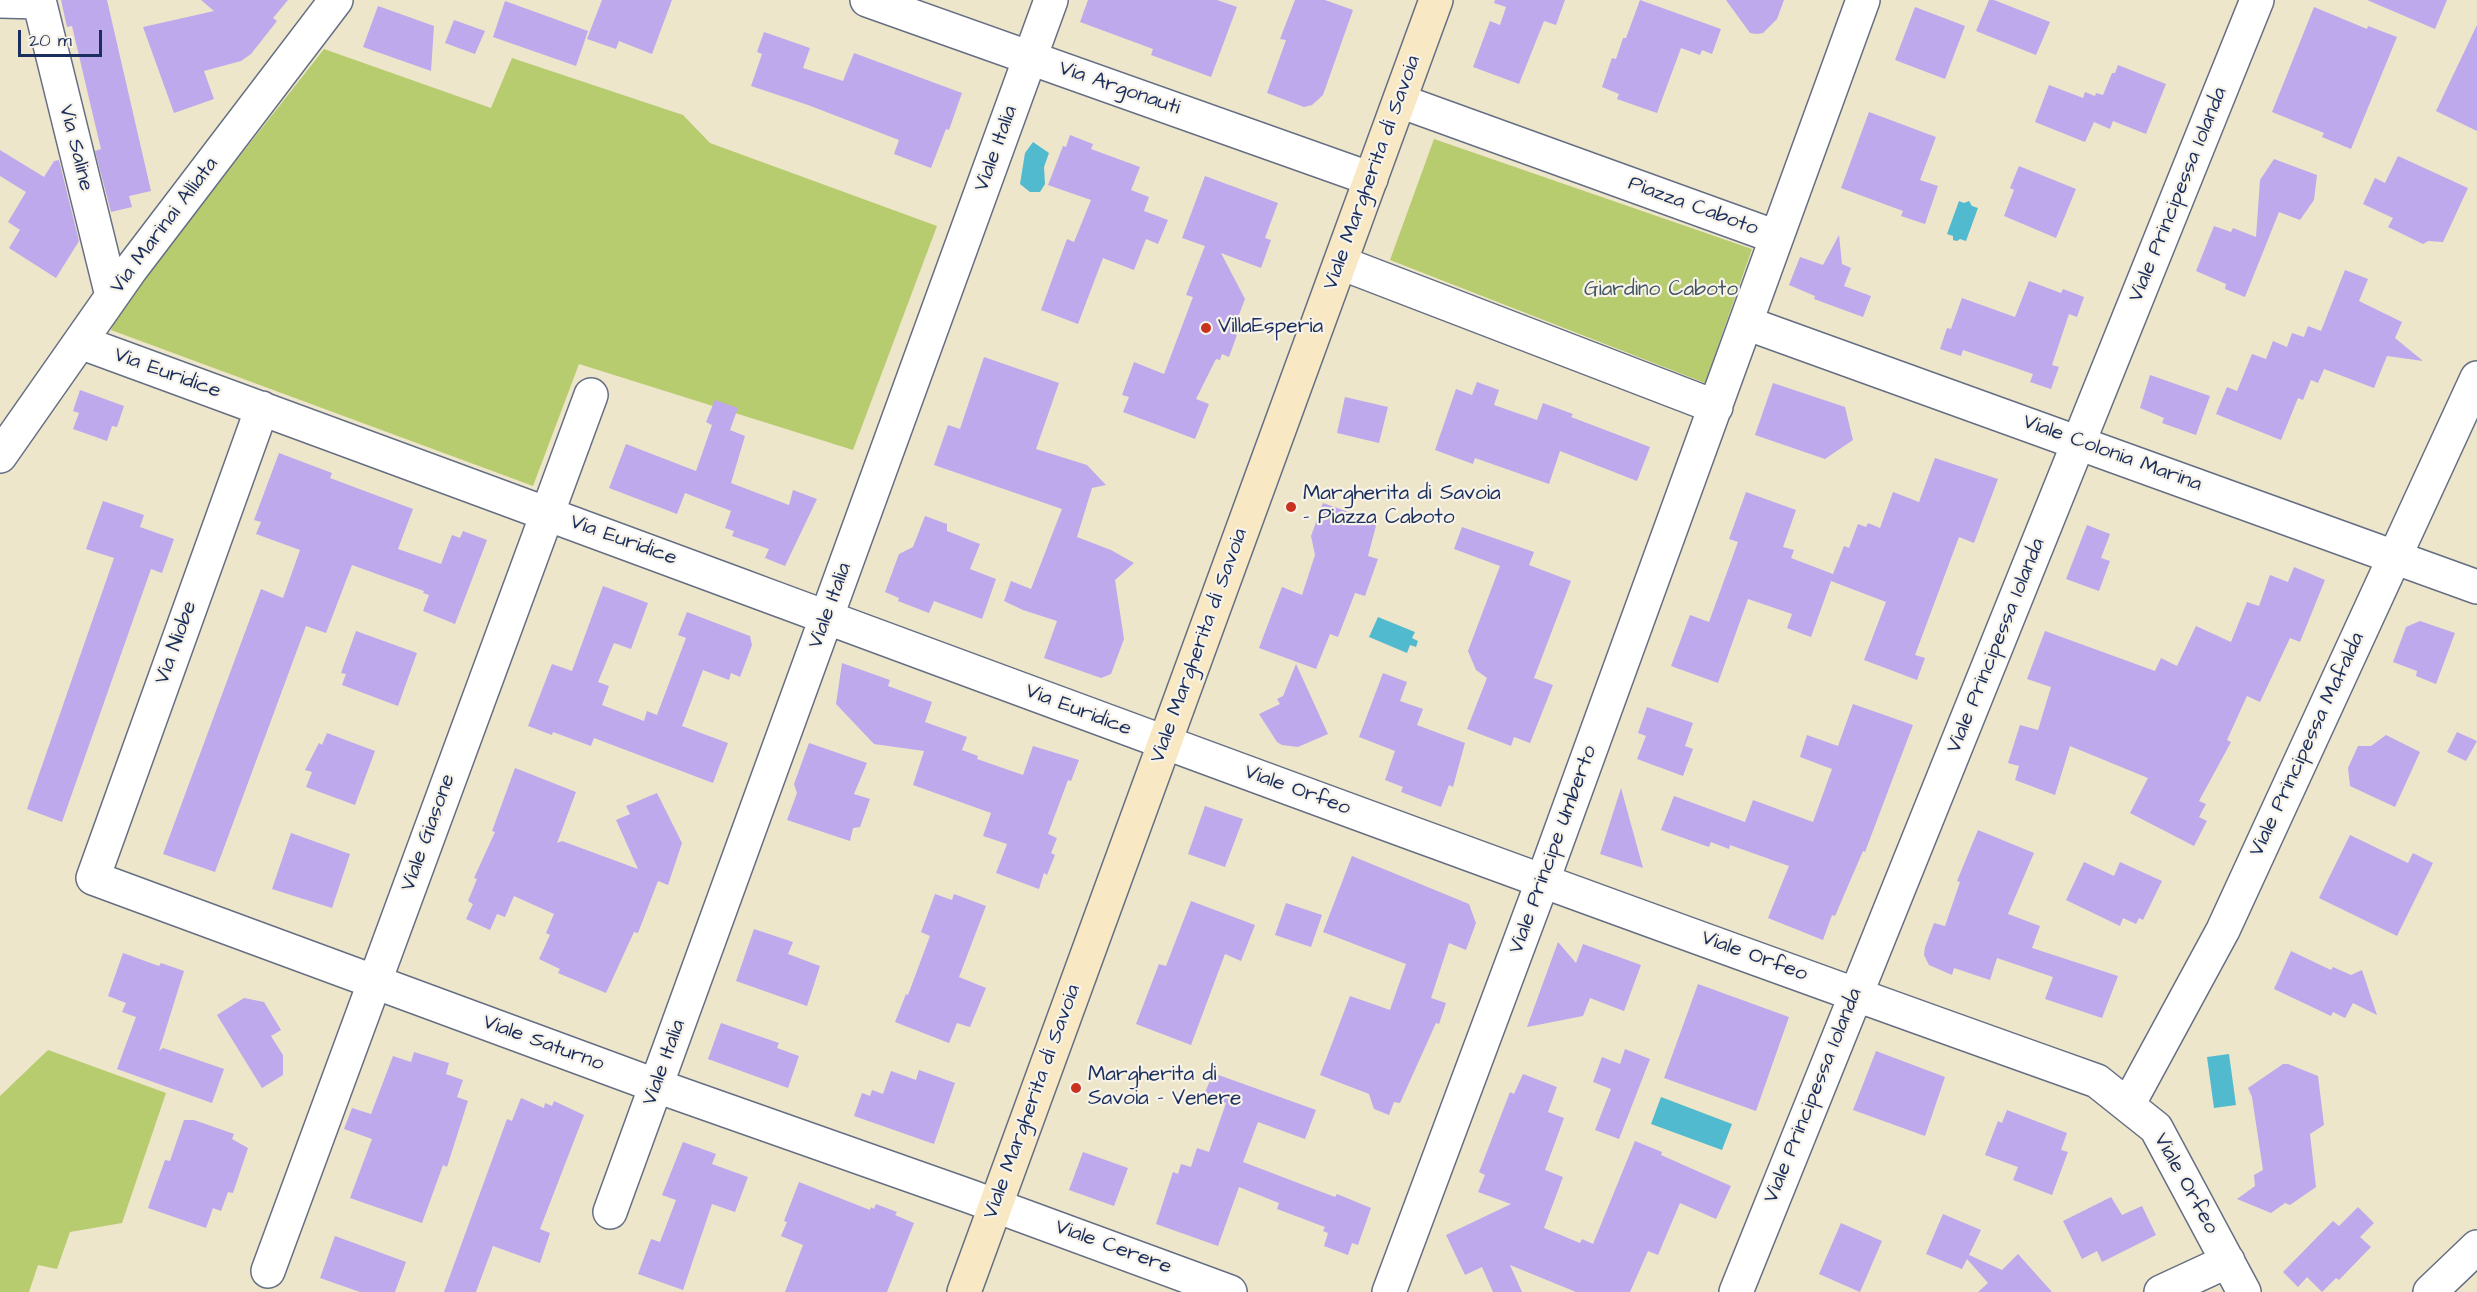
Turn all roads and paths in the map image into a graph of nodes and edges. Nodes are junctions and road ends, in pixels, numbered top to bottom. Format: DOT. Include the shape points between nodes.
graph roads {
  1 [pos="336,0"];
  2 [pos="867,0"];
  3 [pos="1051,0"];
  4 [pos="1436,0"];
  5 [pos="1863,0"];
  6 [pos="2257,0"];
  7 [pos="0,1"];
  8 [pos="39,1"];
  9 [pos="1030,58"];
  10 [pos="1400,101"];
  11 [pos="1371,179"];
  12 [pos="1776,237"];
  13 [pos="1341,263"];
  14 [pos="112,296"];
  15 [pos="1746,323"];
  16 [pos="80,342"];
  17 [pos="2477,378"];
  18 [pos="591,395"];
  19 [pos="1716,407"];
  20 [pos="262,408"];
  21 [pos="2080,442"];
  22 [pos="0,456"];
  23 [pos="547,513"];
  24 [pos="2395,556"];
  25 [pos="2477,587"];
  26 [pos="828,616"];
  27 [pos="1164,744"];
  28 [pos="93,878"];
  29 [pos="1543,880"];
  30 [pos="373,982"];
  31 [pos="1854,994"];
  32 [pos="657,1086"];
  33 [pos="2127,1106"];
  34 [pos="995,1206"];
  35 [pos="610,1212"];
  36 [pos="2477,1247"];
  37 [pos="2228,1261"];
  38 [pos="268,1271"];
  39 [pos="964,1292"];
  40 [pos="1230,1292"];
  41 [pos="1389,1292"];
  42 [pos="1736,1292"];
  43 [pos="2161,1292"];
  44 [pos="2244,1292"];
  45 [pos="2430,1292"];
  1 -- 14 [label="street, Via Marinai Alliata"];
  2 -- 9 [label="street, Via Argonauti"];
  3 -- 9 [label="street, Viale Italia"];
  4 -- 10 [label="street, Viale Margherita di Savoia"];
  5 -- 12 [label="street"];
  6 -- 21 [label="street, Viale Principessa Iolanda"];
  7 -- 8 [label="street"];
  8 -- 14 [label="street, Via Saline"];
  9 -- 11 [label="street, Via Argonauti"];
  9 -- 26 [label="street, Viale Italia"];
  10 -- 11 [label="street, Viale Margherita di Savoia"];
  10 -- 12 [label="street, Piazza Caboto"];
  11 -- 13 [label="street, Viale Margherita di Savoia"];
  12 -- 15 [label="street, Piazza Caboto"];
  13 -- 19 [label="street"];
  13 -- 27 [label="street, Viale Margherita di Savoia"];
  14 -- 16 [label="street, Via Marinai Alliata"];
  15 -- 19 [label="street, Piazza Caboto"];
  15 -- 21 [label="street, Viale Colonia Marina"];
  16 -- 20 [label="street, Via Euridice"];
  16 -- 22 [label="street, Via Marinai Alliata"];
  17 -- 24 [label="street, Viale Principessa Mafalda"];
  18 -- 23 [label="street, Viale Giasone"];
  19 -- 29 [label="street, Viale Principe Umberto"];
  20 -- 23 [label="street, Via Euridice"];
  20 -- 28 [label="street, Via Niobe"];
  21 -- 24 [label="street, Viale Colonia Marina"];
  21 -- 31 [label="street, Viale Principessa Iolanda"];
  23 -- 26 [label="street, Via Euridice"];
  23 -- 30 [label="street, Viale Giasone"];
  24 -- 25 [label="street, Viale Colonia Marina"];
  24 -- 33 [label="street, Viale Principessa Mafalda" via="2223,930"];
  26 -- 27 [label="street, Via Euridice"];
  26 -- 32 [label="street, Viale Italia"];
  27 -- 29 [label="street, Viale Orfeo"];
  27 -- 34 [label="street, Viale Margherita di Savoia"];
  28 -- 30 [label="street, Viale Saturno"];
  29 -- 31 [label="street, Viale Orfeo"];
  29 -- 41 [label="street, Viale Principe Umberto"];
  30 -- 32 [label="street, Viale Saturno"];
  30 -- 38 [label="street, Viale Giasone"];
  31 -- 33 [label="street, Viale Orfeo" via="2097,1081"];
  31 -- 42 [label="street, Viale Principessa Iolanda"];
  32 -- 34 [label="street, Viale Saturno"];
  32 -- 35 [label="street, Viale Italia"];
  33 -- 37 [label="street, Viale Orfeo" via="2156,1128"];
  34 -- 39 [label="street, Viale Margherita di Savoia"];
  34 -- 40 [label="street, Viale Cerere"];
  36 -- 45 [label="street"];
  37 -- 43 [label="street"];
  37 -- 44 [label="street, Viale Orfeo"];
}
